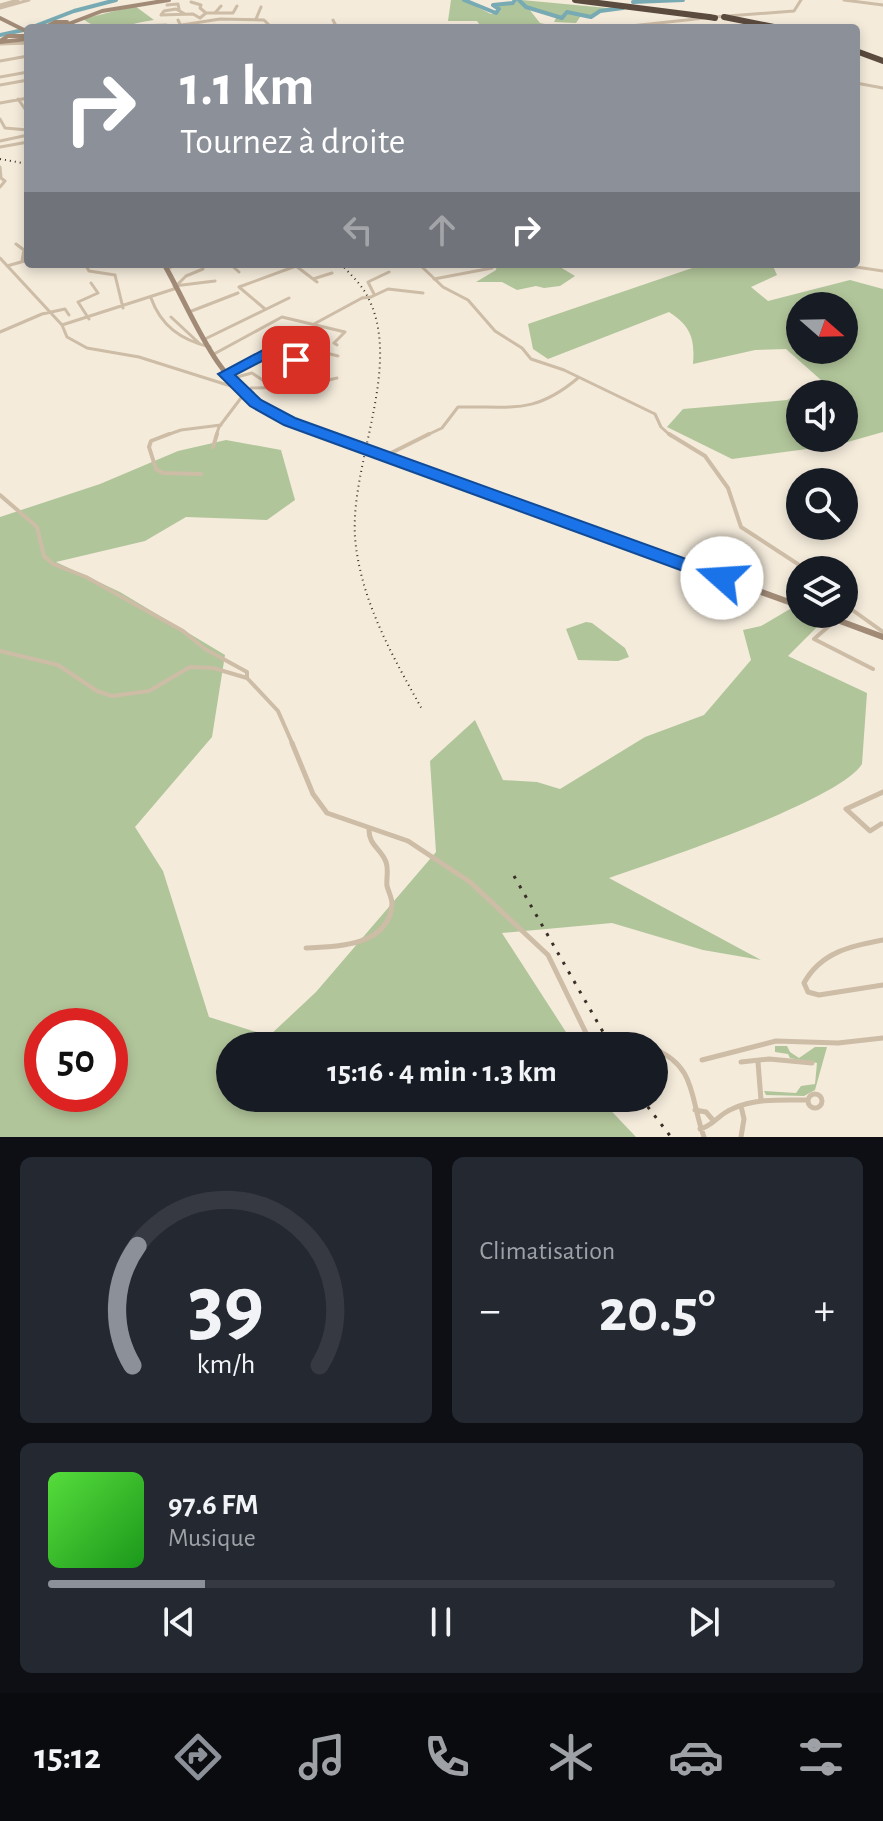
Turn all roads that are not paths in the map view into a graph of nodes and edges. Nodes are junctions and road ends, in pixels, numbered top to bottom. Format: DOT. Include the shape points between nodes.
graph roads {
  1 [pos="29,0"];
  2 [pos="575,0"];
  3 [pos="601,0"];
  4 [pos="801,0"];
  5 [pos="844,0"];
  6 [pos="15,1"];
  7 [pos="168,2"];
  8 [pos="191,2"];
  9 [pos="625,4"];
  10 [pos="883,5"];
  11 [pos="0,6"];
  12 [pos="221,6"];
  13 [pos="237,6"];
  14 [pos="261,7"];
  15 [pos="179,9"];
  16 [pos="206,13"];
  17 [pos="215,13"];
  18 [pos="185,14"];
  19 [pos="0,17"];
  20 [pos="717,17"];
  21 [pos="201,19"];
  22 [pos="256,19"];
  23 [pos="333,20"];
  24 [pos="75,24"];
  25 [pos="180,24"];
  26 [pos="203,24"];
  27 [pos="269,24"];
  28 [pos="335,24"];
  29 [pos="655,24"];
  30 [pos="748,24"];
  31 [pos="756,24"];
  32 [pos="24,33"];
  33 [pos="24,35"];
  34 [pos="24,36"];
  35 [pos="24,36"];
  36 [pos="8,39"];
  37 [pos="0,42"];
  38 [pos="860,50"];
  39 [pos="860,51"];
  40 [pos="24,57"];
  41 [pos="883,58"];
  42 [pos="0,61"];
  43 [pos="24,73"];
  44 [pos="0,77"];
  45 [pos="24,81"];
  46 [pos="860,84"];
  47 [pos="0,85"];
  48 [pos="883,88"];
  49 [pos="24,98"];
  50 [pos="18,99"];
  51 [pos="0,103"];
  52 [pos="24,108"];
  53 [pos="1,123"];
  54 [pos="24,132"];
  55 [pos="24,134"];
  56 [pos="0,141"];
  57 [pos="24,143"];
  58 [pos="0,147"];
  59 [pos="0,167"];
  60 [pos="0,187"];
  61 [pos="16,244"];
  62 [pos="0,258"];
  63 [pos="22,261"];
  64 [pos="7,266"];
  65 [pos="87,268"];
  66 [pos="166,268"];
  67 [pos="234,268"];
  68 [pos="291,268"];
  69 [pos="299,268"];
  70 [pos="422,268"];
  71 [pos="492,268"];
  72 [pos="860,268"];
  73 [pos="0,269"];
  74 [pos="203,269"];
  75 [pos="883,271"];
  76 [pos="239,272"];
  77 [pos="389,272"];
  78 [pos="332,273"];
  79 [pos="434,279"];
  80 [pos="215,281"];
  81 [pos="91,283"];
  82 [pos="176,288"];
  83 [pos="238,293"];
  84 [pos="423,293"];
  85 [pos="373,295"];
  86 [pos="151,298"];
  87 [pos="289,298"];
  88 [pos="123,308"];
  89 [pos="265,309"];
  90 [pos="190,312"];
  91 [pos="49,313"];
  92 [pos="69,315"];
  93 [pos="171,317"];
  94 [pos="89,319"];
  95 [pos="62,325"];
  96 [pos="313,325"];
  97 [pos="319,326"];
  98 [pos="0,332"];
  99 [pos="205,339"];
  100 [pos="285,343"];
  101 [pos="202,345"];
  102 [pos="337,345"];
  103 [pos="210,347"];
  104 [pos="309,349"];
  105 [pos="214,354"];
  106 [pos="263,354"];
  107 [pos="338,356"];
  108 [pos="290,362"];
  109 [pos="275,375"];
  110 [pos="227,376"];
  111 [pos="337,378"];
  112 [pos="578,378"];
  113 [pos="264,381"];
  114 [pos="237,388"];
  115 [pos="246,396"];
  116 [pos="221,425"];
  117 [pos="213,447"];
  118 [pos="385,456"];
  119 [pos="201,474"];
  120 [pos="0,495"];
  121 [pos="786,556"];
  122 [pos="786,603"];
  123 [pos="858,615"];
  124 [pos="858,627"];
  125 [pos="827,628"];
  126 [pos="883,635"];
  127 [pos="0,651"];
  128 [pos="873,669"];
  129 [pos="247,678"];
  130 [pos="883,792"];
  131 [pos="881,824"];
  132 [pos="369,829"];
  133 [pos="883,940"];
  134 [pos="306,948"];
  135 [pos="883,985"];
  136 [pos="586,1032"];
  137 [pos="883,1038"];
  138 [pos="668,1054"];
  139 [pos="702,1060"];
  140 [pos="758,1061"];
  141 [pos="741,1062"];
  142 [pos="812,1063"];
  143 [pos="761,1100"];
  144 [pos="808,1100"];
  145 [pos="741,1106"];
  146 [pos="694,1110"];
  147 [pos="712,1119"];
  148 [pos="700,1129"];
  149 [pos="704,1137"];
  150 [pos="741,1137"];
  1 -- 6 [label="street"];
  2 -- 9 [label="highway"];
  3 -- 9 [label="highway"];
  4 -- 29 [label="street" via="794,11"];
  5 -- 10 [label="street"];
  6 -- 11 [label="street"];
  7 -- 15 [label="street"];
  7 -- 24 [label="main road" via="105,11"];
  8 -- 16 [label="street"];
  9 -- 20 [label="highway"];
  12 -- 17 [label="street"];
  13 -- 17 [label="street" via="233,13"];
  14 -- 22 [label="street"];
  15 -- 18 [label="street"];
  15 -- 18 [label="street" via="161,15"];
  16 -- 17 [label="street"];
  16 -- 21 [label="street"];
  18 -- 21 [label="street"];
  19 -- 32 [label="main road"];
  20 -- 30 [label="highway"];
  20 -- 31 [label="highway"];
  21 -- 22 [label="street"];
  21 -- 25 [label="street"];
  21 -- 26 [label="street"];
  22 -- 27 [label="street"];
  23 -- 28 [label="street"];
  33 -- 36 [label="main road"];
  34 -- 36 [label="main road"];
  35 -- 37 [label="main road"];
  36 -- 37 [label="main road"];
  38 -- 41 [label="highway"];
  39 -- 41 [label="highway"];
  40 -- 42 [label="street"];
  43 -- 44 [label="street"];
  45 -- 47 [label="street"];
  46 -- 48 [label="street"];
  49 -- 50 [label="street"];
  50 -- 51 [label="street"];
  50 -- 52 [label="street"];
  53 -- 54 [label="street"];
  55 -- 56 [label="street"];
  57 -- 58 [label="street"];
  59 -- 60 [label="street" via="5,181"];
  61 -- 63 [label="street" via="24,250"];
  62 -- 64 [label="street"];
  63 -- 64 [label="street"];
  64 -- 73 [label="street"];
  64 -- 91 [label="street"];
  65 -- 88 [label="street" via="115,275"];
  66 -- 82 [label="main road"];
  67 -- 76 [label="street"];
  68 -- 89 [label="street" via="239,287"];
  69 -- 78 [label="street" via="315,281"];
  70 -- 79 [label="street"];
  71 -- 79 [label="street"];
  72 -- 75 [label="street"];
  74 -- 82 [label="street" via="186,276"];
  77 -- 85 [label="street" via="368,282"];
  79 -- 112 [label="street" via="468,300 495,331 531,359"];
  80 -- 82 [label="street"];
  81 -- 94 [label="street" via="98,293 78,302"];
  82 -- 86 [label="street"];
  82 -- 90 [label="main road"];
  83 -- 90 [label="street"];
  84 -- 85 [label="street" via="388,289"];
  85 -- 96 [label="street, bridge"];
  86 -- 88 [label="street"];
  86 -- 101 [label="street" via="161,320"];
  87 -- 89 [label="street"];
  88 -- 94 [label="street"];
  89 -- 99 [label="street"];
  90 -- 99 [label="main road"];
  91 -- 92 [label="street" via="65,309"];
  91 -- 95 [label="street"];
  91 -- 98 [label="street"];
  93 -- 101 [label="street"];
  94 -- 95 [label="street"];
  95 -- 114 [label="street" via="67,337 87,348 139,357"];
  96 -- 97 [label="street"];
  96 -- 105 [label="street" via="282,317"];
  97 -- 100 [label="street"];
  97 -- 102 [label="street" via="345,332"];
  99 -- 103 [label="main road"];
  100 -- 104 [label="street"];
  100 -- 106 [label="street"];
  101 -- 103 [label="street"];
  103 -- 105 [label="main road"];
  104 -- 107 [label="street"];
  104 -- 108 [label="street"];
  105 -- 110 [label="main road"];
  106 -- 108 [label="street"];
  106 -- 110 [label="street"];
  108 -- 109 [label="street"];
  110 -- 113 [label="street" via="252,373"];
  110 -- 114 [label="main road"];
  111 -- 115 [label="street" via="300,387 251,388 253,396"];
  112 -- 118 [label="street" via="534,406 458,407 442,428"];
  112 -- 121 [label="street" via="655,414 671,436 705,456 728,488 741,527"];
  114 -- 115 [label="main road"];
  115 -- 116 [label="street"];
  115 -- 118 [label="main road, bridge" via="276,415"];
  116 -- 117 [label="street"];
  116 -- 119 [label="street" via="181,430 151,441 156,469"];
  118 -- 122 [label="main road"];
  120 -- 129 [label="street" via="37,527 44,556 53,564 183,631 247,672"];
  123 -- 126 [label="street"];
  124 -- 126 [label="main road"];
  125 -- 128 [label="street" via="814,639"];
  127 -- 129 [label="street" via="58,665 112,696 149,691 190,667"];
  129 -- 132 [label="street" via="278,711 319,805"];
  130 -- 131 [label="street" via="846,809 870,831"];
  132 -- 134 [label="street" via="369,841 388,868 392,899 385,924 349,946"];
  132 -- 136 [label="street" via="408,841 434,857 509,917 548,955"];
  133 -- 135 [label="street" via="829,955 809,970 804,983 808,992 819,995"];
  137 -- 139 [label="street" via="776,1041"];
  138 -- 146 [label="street" via="687,1071"];
  140 -- 141 [label="street"];
  140 -- 142 [label="street"];
  140 -- 143 [label="street"];
  143 -- 144 [label="street"];
  143 -- 145 [label="street"];
  145 -- 147 [label="street"];
  145 -- 150 [label="street"];
  146 -- 147 [label="street"];
  146 -- 148 [label="street"];
  147 -- 148 [label="street" via="709,1127"];
  148 -- 149 [label="street"];
}
